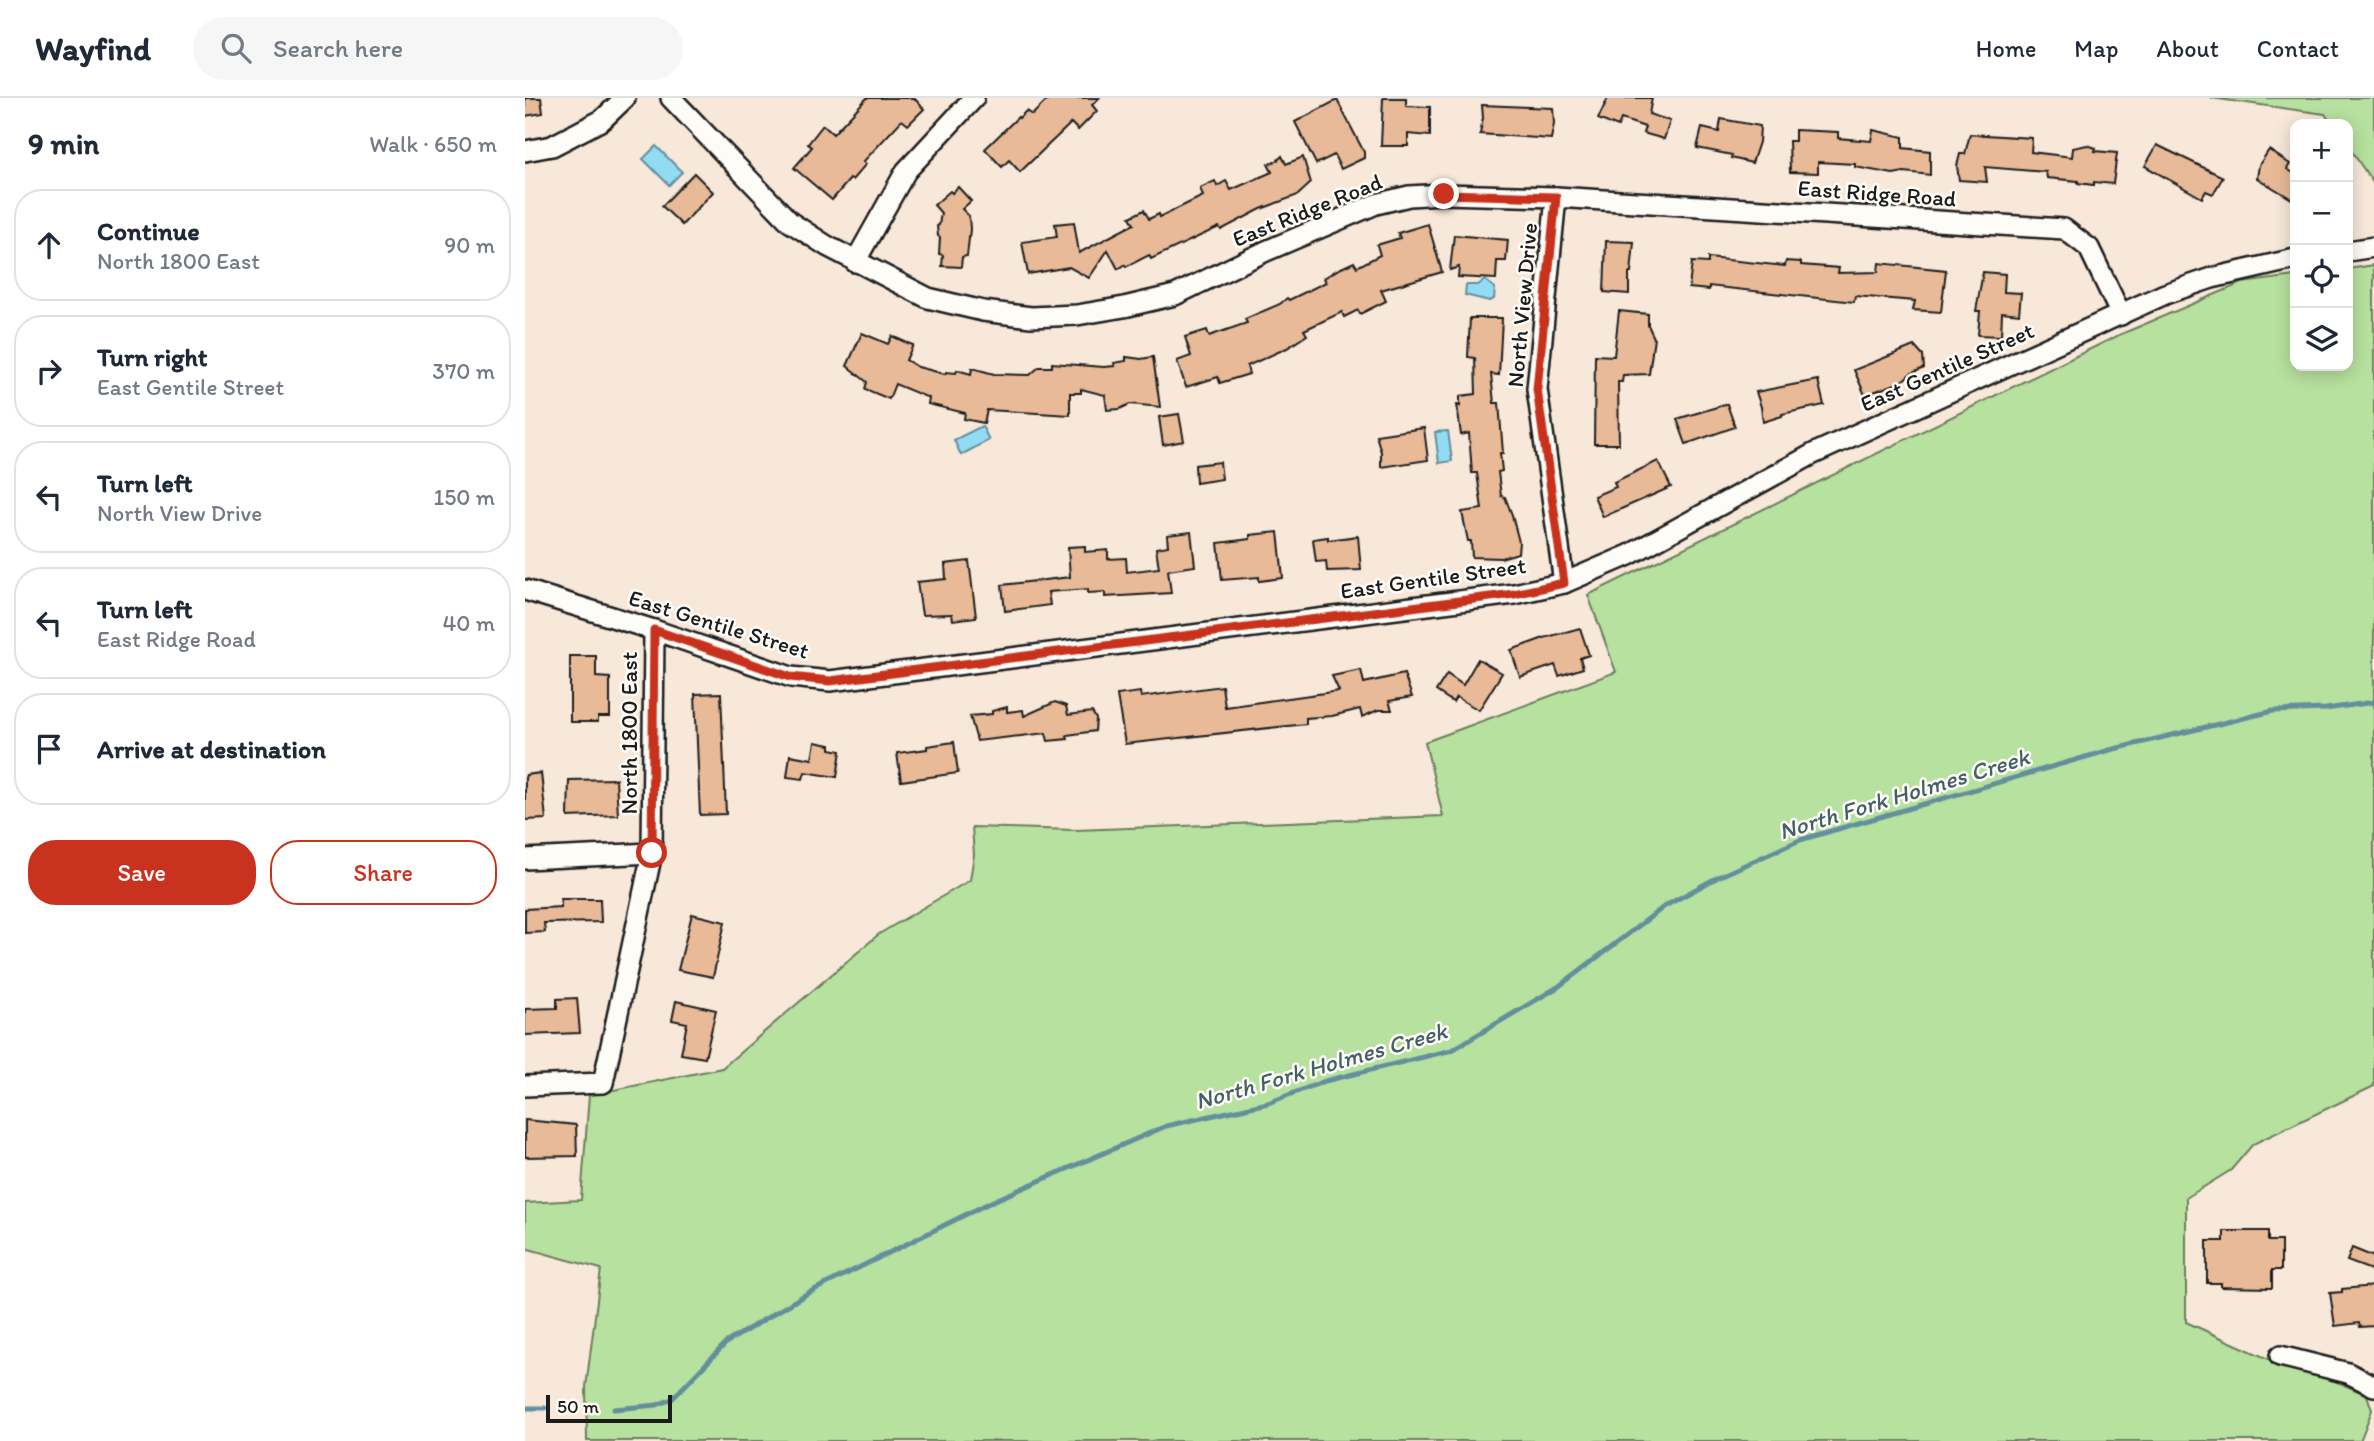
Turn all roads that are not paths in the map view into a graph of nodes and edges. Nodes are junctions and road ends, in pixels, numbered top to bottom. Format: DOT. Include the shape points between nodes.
graph roads {
  1 [pos="625,98"];
  2 [pos="671,98"];
  3 [pos="974,98"];
  4 [pos="525,151"];
  5 [pos="1556,197"];
  6 [pos="2374,247"];
  7 [pos="2353,250"];
  8 [pos="2290,260"];
  9 [pos="855,262"];
  10 [pos="2121,315"];
  11 [pos="1564,583"];
  12 [pos="525,590"];
  13 [pos="654,630"];
  14 [pos="652,853"];
  15 [pos="525,859"];
  16 [pos="525,1086"];
  17 [pos="2280,1356"];
  18 [pos="2374,1386"];
  1 -- 4 [label="street" via="602,120 552,146"];
  2 -- 9 [label="street, East Ridge Road" via="790,222"];
  3 -- 9 [label="street" via="906,171"];
  5 -- 9 [label="street, East Ridge Road" via="1409,196 1377,204 1175,295 1077,315 1031,317 928,298"];
  5 -- 10 [label="street, East Ridge Road" via="2064,229 2088,248"];
  5 -- 11 [label="street, North View Drive" via="1537,389"];
  6 -- 7 [label="street"];
  8 -- 10 [label="street, East Gentile Street" via="2212,278"];
  10 -- 11 [label="street, East Gentile Street" via="1813,454 1652,543"];
  11 -- 13 [label="street, East Gentile Street" via="1514,594 830,681 790,677"];
  12 -- 13 [label="street, East Gentile Street"];
  13 -- 14 [label="street, North 1800 East"];
  14 -- 15 [label="street"];
  14 -- 16 [label="street, North 1800 East" via="603,1083"];
  17 -- 18 [label="street" via="2348,1373"];
}
